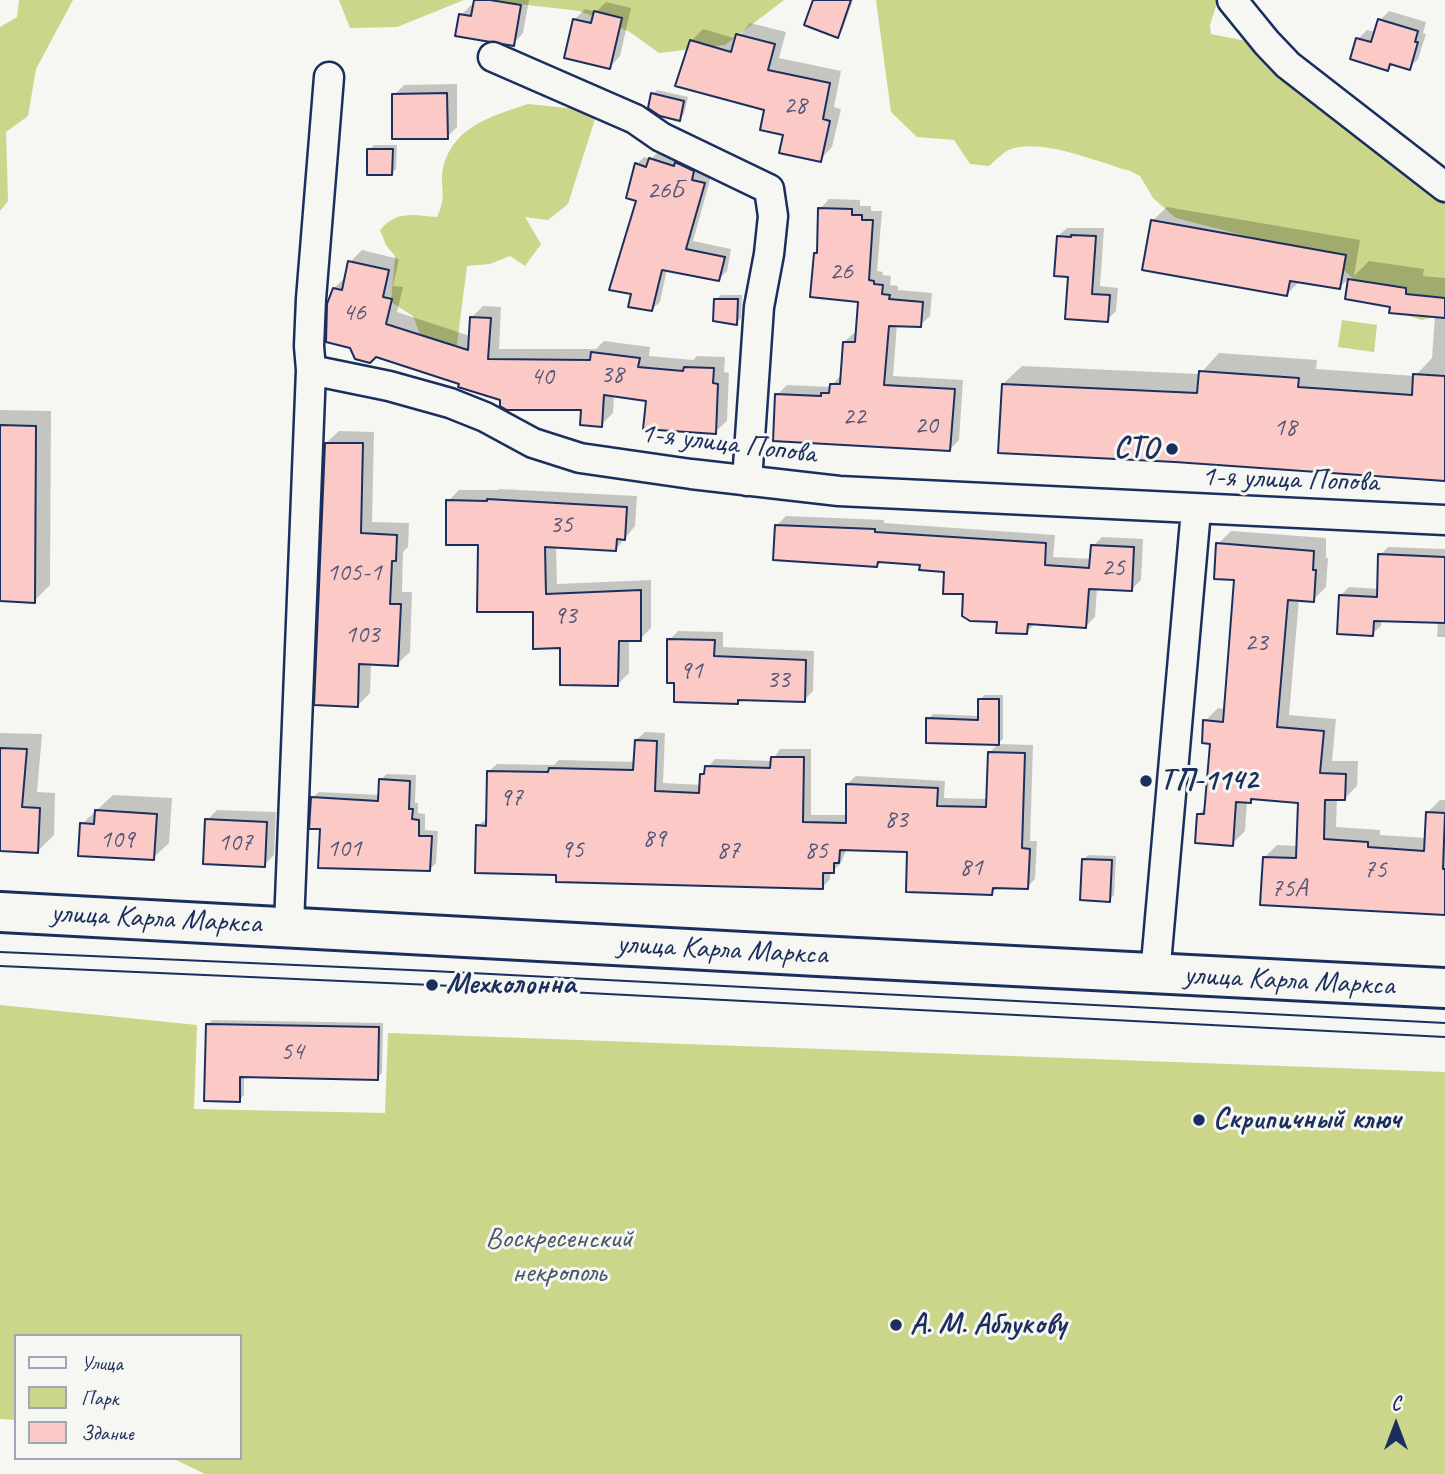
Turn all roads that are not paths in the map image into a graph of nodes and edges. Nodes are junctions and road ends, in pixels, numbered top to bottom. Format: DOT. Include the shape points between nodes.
graph roads {
  1 [pos="1232,0"];
  2 [pos="493,57"];
  3 [pos="329,77"];
  4 [pos="1445,187"];
  5 [pos="311,370"];
  6 [pos="747,481"];
  7 [pos="1196,510"];
  8 [pos="1445,520"];
  9 [pos="0,912"];
  10 [pos="289,925"];
  11 [pos="1155,975"];
  12 [pos="1445,988"];
  1 -- 4 [label="street" via="1288,65"];
  2 -- 6 [label="street" via="635,118 661,137 769,189 773,216 759,307"];
  3 -- 5 [label="street" via="311,299"];
  5 -- 6 [label="street, 1-я улица Попова" via="450,402 533,443 580,458"];
  5 -- 10 [label="street"];
  6 -- 7 [label="street, 1-я улица Попова" via="839,491"];
  7 -- 8 [label="street, 1-я улица Попова"];
  7 -- 11 [label="street"];
  9 -- 10 [label="main road, улица Карла Маркса"];
  10 -- 11 [label="main road, улица Карла Маркса"];
  11 -- 12 [label="main road, улица Карла Маркса"];
}
